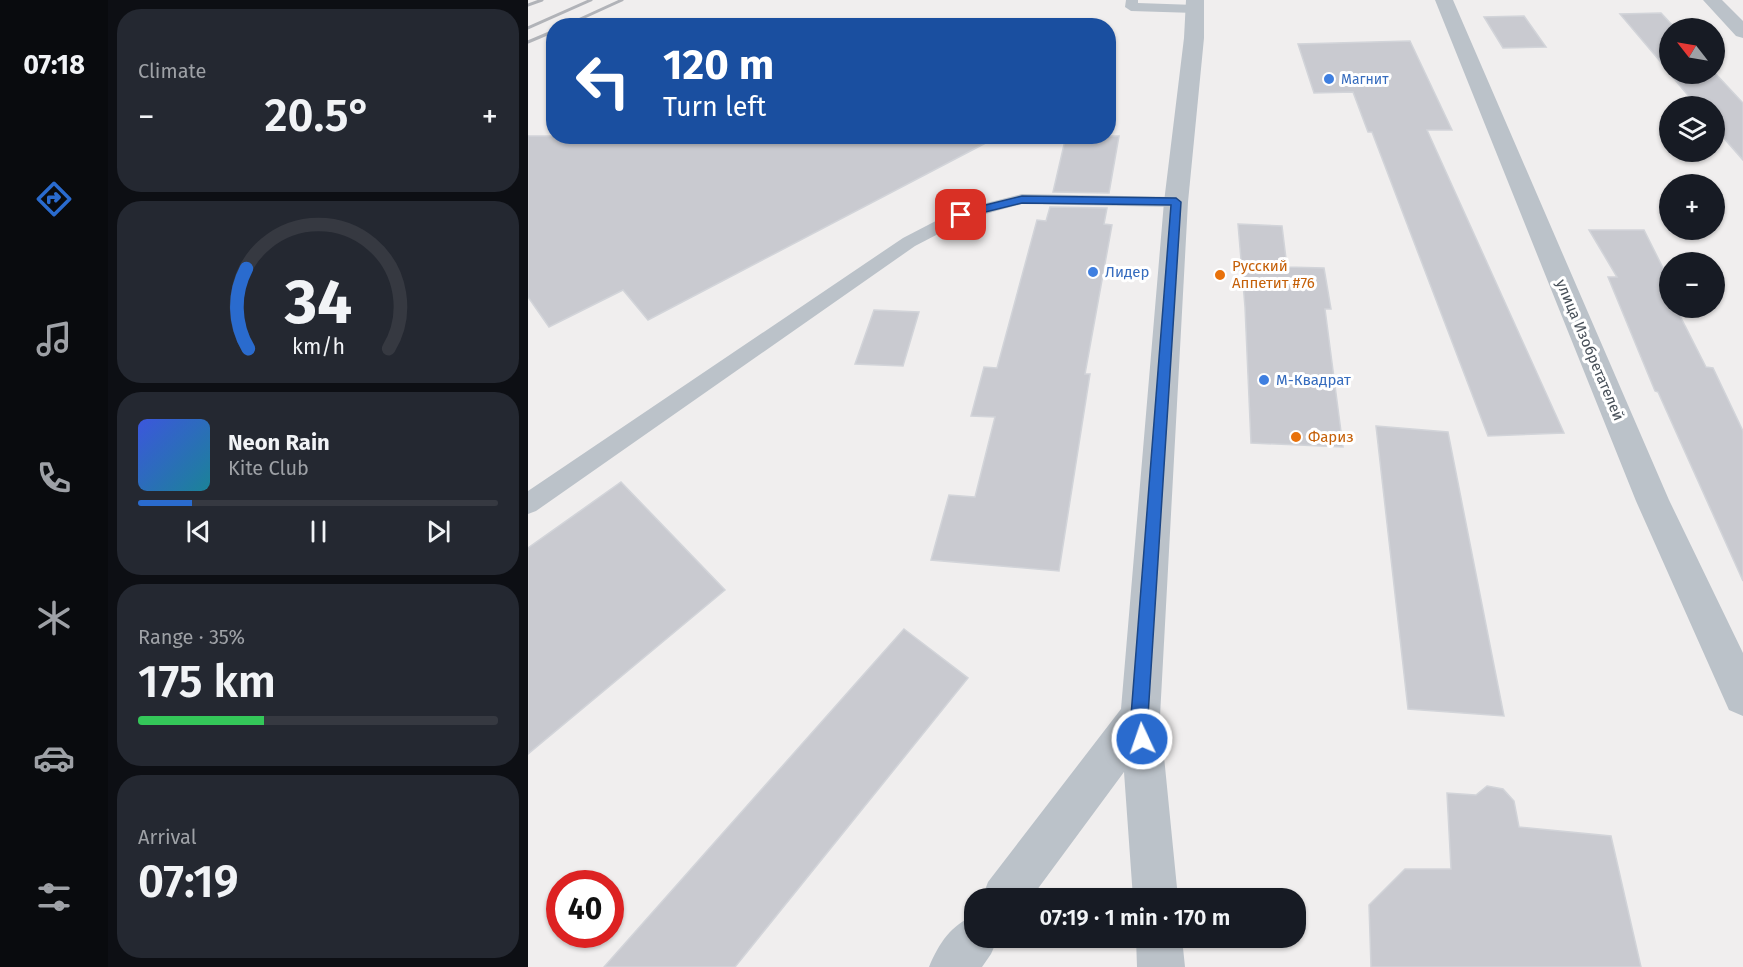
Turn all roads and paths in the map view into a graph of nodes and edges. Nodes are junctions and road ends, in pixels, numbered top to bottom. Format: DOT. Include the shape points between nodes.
graph roads {
  1 [pos="1132,0"];
  2 [pos="1444,0"];
  3 [pos="1712,0"];
  4 [pos="1195,5"];
  5 [pos="1743,32"];
  6 [pos="1176,202"];
  7 [pos="528,504"];
  8 [pos="1743,696"];
  9 [pos="1140,716"];
  10 [pos="1011,888"];
  11 [pos="1154,888"];
  12 [pos="967,948"];
  13 [pos="1160,948"];
  14 [pos="953,967"];
  15 [pos="1161,967"];
  1 -- 4 [label="lane" via="1131,7"];
  2 -- 8 [label="street, улица Изобретателей" via="1653,501"];
  3 -- 5 [label="street"];
  4 -- 6 [label="street"];
  6 -- 7 [label="lane" via="1022,199 961,215 909,242"];
  6 -- 9 [label="street"];
  9 -- 10 [label="street"];
  9 -- 11 [label="street"];
  12 -- 14 [label="street"];
  13 -- 15 [label="street"];
}
